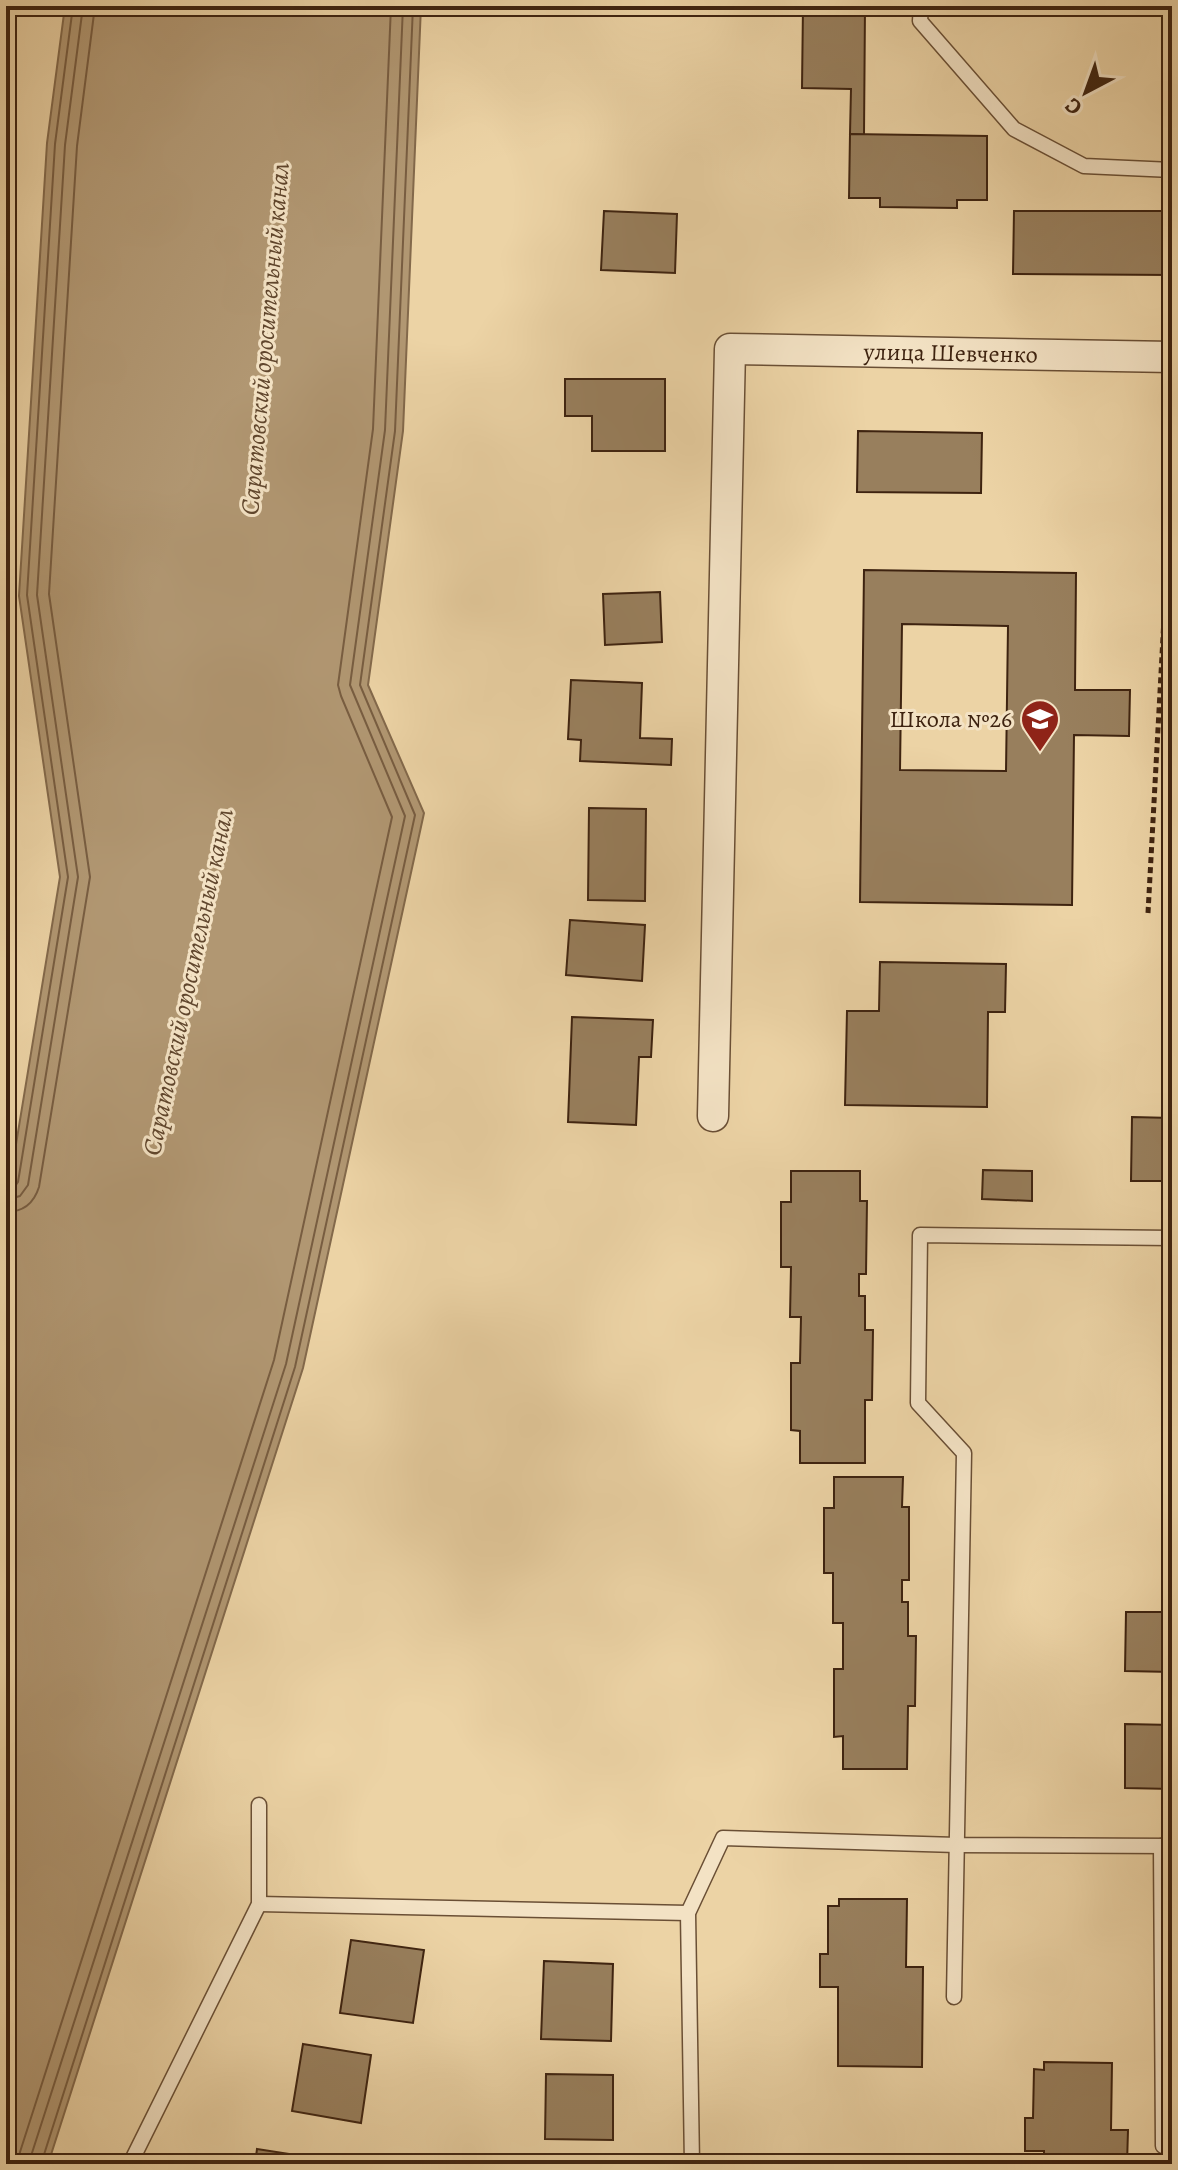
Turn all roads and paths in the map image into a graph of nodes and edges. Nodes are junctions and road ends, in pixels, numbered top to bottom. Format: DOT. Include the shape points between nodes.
graph roads {
  1 [pos="921,6"];
  2 [pos="1172,170"];
  3 [pos="1172,357"];
  4 [pos="1172,471"];
  5 [pos="1159,710"];
  6 [pos="1172,710"];
  7 [pos="1148,913"];
  8 [pos="713,1116"];
  9 [pos="1172,1238"];
  10 [pos="259,1805"];
  11 [pos="957,1845"];
  12 [pos="1166,1846"];
  13 [pos="259,1904"];
  14 [pos="688,1913"];
  15 [pos="954,1997"];
  16 [pos="1163,2146"];
  17 [pos="130,2164"];
  18 [pos="692,2164"];
  1 -- 2 [label="lane" via="920,21 1014,129 1084,166"];
  3 -- 8 [label="street, улица Шевченко" via="730,349"];
  4 -- 5 [label="path"];
  5 -- 6 [label="path"];
  5 -- 7 [label="path"];
  9 -- 11 [label="lane" via="920,1235 918,1403 964,1453"];
  10 -- 13 [label="lane"];
  11 -- 12 [label="lane"];
  11 -- 14 [label="lane" via="723,1838"];
  11 -- 15 [label="lane"];
  12 -- 16 [label="lane"];
  13 -- 14 [label="lane"];
  13 -- 17 [label="lane"];
  14 -- 18 [label="lane"];
}
